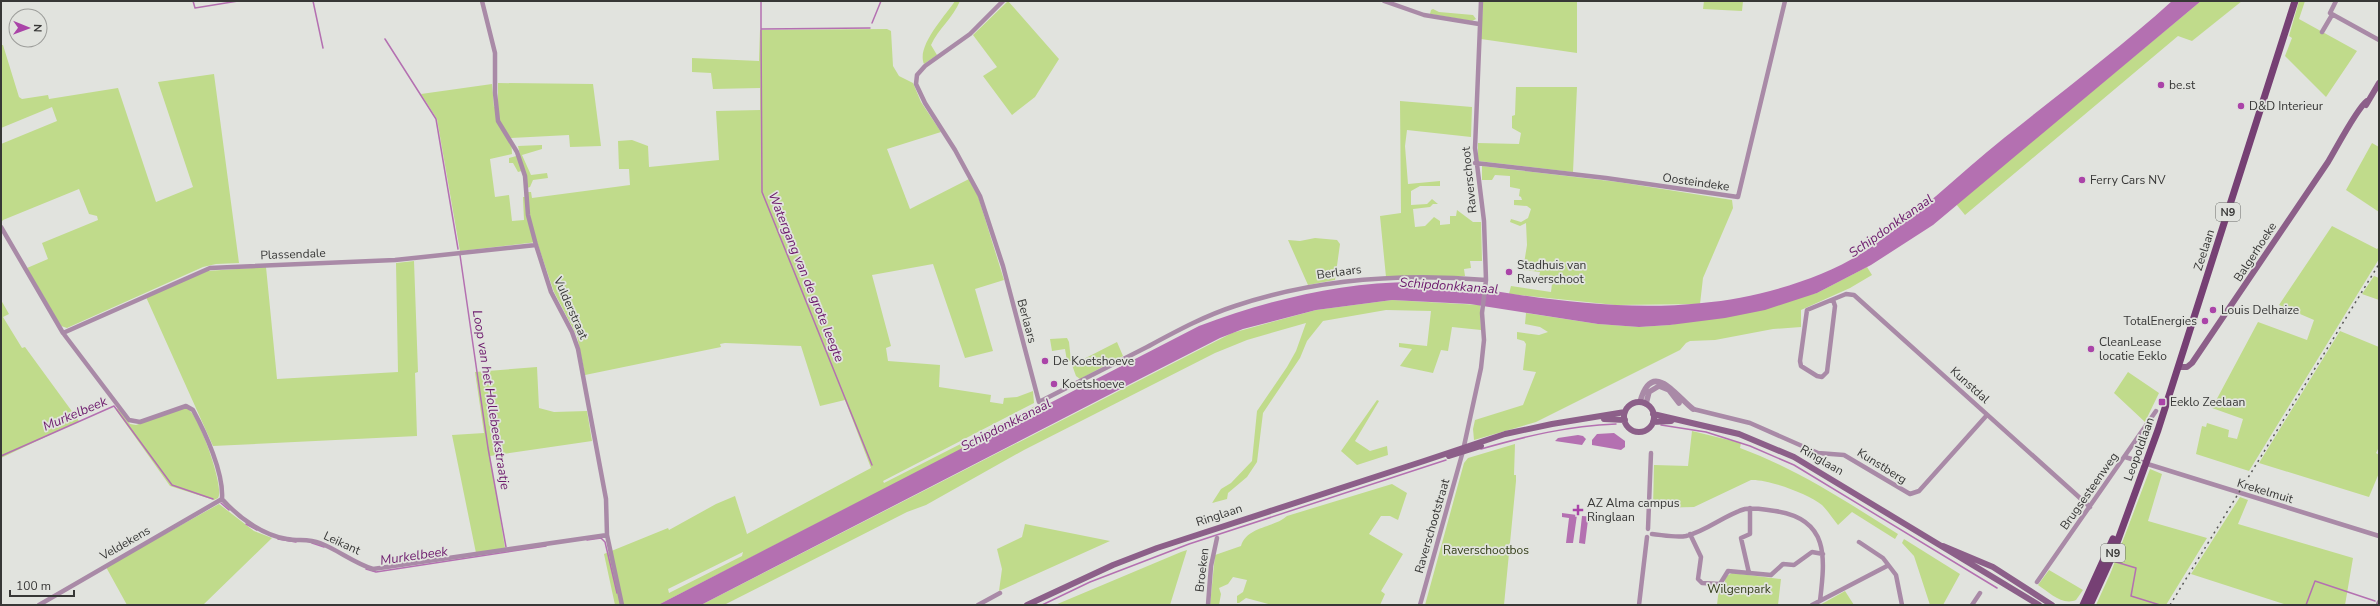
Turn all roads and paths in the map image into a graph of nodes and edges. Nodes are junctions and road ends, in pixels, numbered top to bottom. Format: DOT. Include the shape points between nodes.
graph roads {
  1 [pos="482,1"];
  2 [pos="1003,1"];
  3 [pos="1384,1"];
  4 [pos="1481,1"];
  5 [pos="1785,1"];
  6 [pos="2295,1"];
  7 [pos="2336,1"];
  8 [pos="2331,14"];
  9 [pos="1479,24"];
  10 [pos="2322,32"];
  11 [pos="2379,40"];
  12 [pos="2379,83"];
  13 [pos="1476,163"];
  14 [pos="1,226"];
  15 [pos="536,244"];
  16 [pos="1486,280"];
  17 [pos="1833,300"];
  18 [pos="1482,309"];
  19 [pos="63,333"];
  20 [pos="2179,367"];
  21 [pos="1640,402"];
  22 [pos="1646,404"];
  23 [pos="1693,409"];
  24 [pos="2156,411"];
  25 [pos="1625,412"];
  26 [pos="1653,414"];
  27 [pos="1987,416"];
  28 [pos="1589,418"];
  29 [pos="1625,420"];
  30 [pos="1682,421"];
  31 [pos="1652,422"];
  32 [pos="1466,449"];
  33 [pos="1652,453"];
  34 [pos="2125,457"];
  35 [pos="1424,462"];
  36 [pos="2146,464"];
  37 [pos="2134,494"];
  38 [pos="222,499"];
  39 [pos="2090,507"];
  40 [pos="1750,508"];
  41 [pos="1648,529"];
  42 [pos="1652,534"];
  43 [pos="1690,534"];
  44 [pos="607,535"];
  45 [pos="2379,536"];
  46 [pos="1647,537"];
  47 [pos="1217,538"];
  48 [pos="1859,542"];
  49 [pos="1940,545"];
  50 [pos="1824,554"];
  51 [pos="1887,566"];
  52 [pos="1749,573"];
  53 [pos="2037,582"];
  54 [pos="1000,593"];
  55 [pos="1980,593"];
  56 [pos="2088,594"];
  57 [pos="1820,601"];
  58 [pos="2379,602"];
  59 [pos="2052,604"];
  60 [pos="39,605"];
  61 [pos="622,605"];
  62 [pos="978,605"];
  63 [pos="1027,605"];
  64 [pos="1208,605"];
  65 [pos="1420,605"];
  66 [pos="1639,605"];
  67 [pos="1812,605"];
  68 [pos="1902,605"];
  69 [pos="1972,605"];
  70 [pos="2039,605"];
  71 [pos="2079,605"];
  72 [pos="2089,605"];
  73 [pos="2378,605"];
  1 -- 15 [label="street, Vulderstraat" via="494,46 498,121 517,152 525,176 528,215"];
  2 -- 16 [label="street, Berlaars" via="970,34 925,66 917,75 916,84 980,196 1003,266 1039,402 1193,323 1234,306 1282,292 1325,283 1370,278 1434,277"];
  3 -- 9 [label="street" via="1424,15"];
  4 -- 9 [label="street, Raverschoot"];
  5 -- 13 [label="street, Oosteindeke" via="1738,197"];
  6 -- 20 [label="main road, Zeelaan / N9"];
  7 -- 8 [label="street"];
  8 -- 10 [label="street"];
  8 -- 11 [label="street"];
  9 -- 13 [label="street, Raverschoot"];
  12 -- 20 [label="main road, Balgerhoeke" via="2354,126 2247,285 2192,363 2187,367"];
  13 -- 16 [label="street, Raverschoot" via="1484,221"];
  14 -- 19 [label="street"];
  15 -- 19 [label="street, Plassendale" via="395,260 210,268"];
  15 -- 44 [label="street, Vulderstraat" via="551,292 578,349 606,499"];
  16 -- 18 [label="street, Raverschoot"];
  17 -- 17 [label="street, Kunstdal" via="1810,308 1806,314 1800,364 1822,377 1827,372 1835,306"];
  17 -- 27 [label="street, Kunstdal" via="1846,294 1854,294"];
  18 -- 32 [label="street, Raverschootstraat" via="1484,340 1481,368"];
  19 -- 38 [label="street" via="132,422 140,422 186,406 192,410 214,459 222,487"];
  20 -- 36 [label="main road, Leopoldlaan / N9"];
  21 -- 22 [label="main road"];
  21 -- 23 [label="street" via="1647,387 1663,382"];
  21 -- 25 [label="main road" via="1631,404"];
  22 -- 23 [label="street" via="1649,392 1662,387 1669,390 1682,405"];
  22 -- 26 [label="main road"];
  23 -- 27 [label="street, Kunstberg" via="1750,423 1818,453 1844,455 1910,494 1918,492"];
  24 -- 34 [label="street, Brugsesteenweg"];
  25 -- 28 [label="main road, Ringlaan"];
  25 -- 29 [label="main road"];
  26 -- 30 [label="main road, Ringlaan"];
  26 -- 31 [label="main road"];
  27 -- 39 [label="street, Kunstdal"];
  28 -- 29 [label="main road, Ringlaan"];
  28 -- 32 [label="main road, Ringlaan" via="1514,433"];
  29 -- 31 [label="main road" via="1629,428 1637,432 1646,430"];
  30 -- 31 [label="main road, Ringlaan"];
  30 -- 49 [label="main road, Ringlaan" via="1739,434 1789,454"];
  32 -- 35 [label="main road, Ringlaan"];
  32 -- 35 [label="main road, Ringlaan"];
  32 -- 65 [label="street, Raverschootstraat"];
  33 -- 41 [label="street"];
  34 -- 36 [label="street, Krekelmuit"];
  34 -- 39 [label="street, Brugsesteenweg"];
  35 -- 63 [label="main road, Ringlaan" via="1156,548 1113,564"];
  36 -- 37 [label="main road, Leopoldlaan / N9"];
  36 -- 45 [label="street, Krekelmuit"];
  37 -- 56 [label="main road, Leopoldlaan / N9" via="2129,500"];
  37 -- 72 [label="main road, Leopoldlaan / N9" via="2111,559"];
  38 -- 44 [label="street, Leikant" via="249,523 269,534 285,539 314,541 373,569"];
  38 -- 60 [label="street, Veldekens"];
  39 -- 53 [label="street, Brugsesteenweg"];
  40 -- 43 [label="street"];
  40 -- 50 [label="street" via="1796,516 1812,529"];
  40 -- 52 [label="street" via="1750,534 1741,538"];
  41 -- 42 [label="street"];
  41 -- 46 [label="street" via="1644,532"];
  42 -- 43 [label="street"];
  42 -- 46 [label="street"];
  43 -- 52 [label="street" via="1700,558 1698,579 1702,583 1720,584 1728,571"];
  44 -- 61 [label="street, Vulderstraat"];
  46 -- 66 [label="street"];
  47 -- 64 [label="street, Broeken" via="1211,566"];
  48 -- 51 [label="street" via="1883,558"];
  49 -- 59 [label="main road, Ringlaan" via="1993,567"];
  49 -- 70 [label="main road, Ringlaan"];
  50 -- 52 [label="street" via="1812,552 1794,565 1783,564 1771,575"];
  50 -- 57 [label="street"];
  51 -- 57 [label="street"];
  51 -- 68 [label="street" via="1896,575"];
  54 -- 62 [label="street"];
  55 -- 69 [label="street"];
  56 -- 71 [label="main road"];
  56 -- 72 [label="main road, Leopoldlaan / N9"];
  57 -- 67 [label="street"];
  58 -- 73 [label="street"];
}
